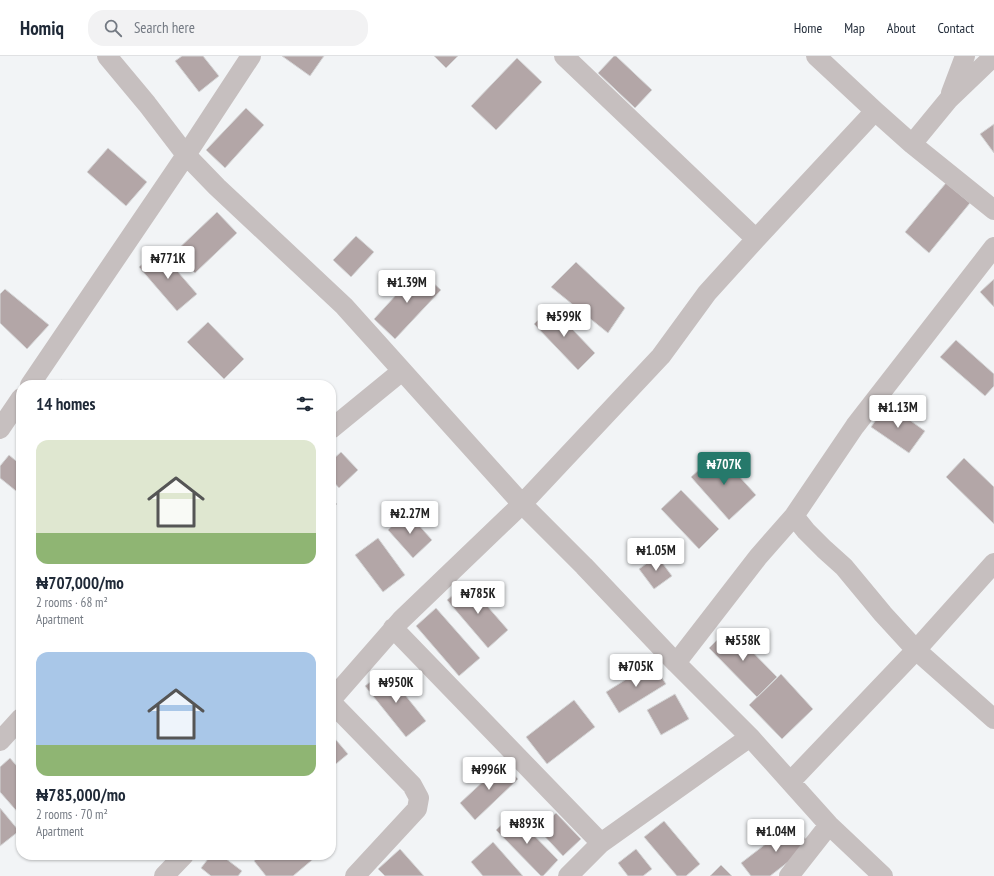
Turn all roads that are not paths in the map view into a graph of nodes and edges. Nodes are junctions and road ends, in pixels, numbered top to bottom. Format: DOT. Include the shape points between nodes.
graph roads {
  1 [pos="107,56"];
  2 [pos="251,56"];
  3 [pos="564,56"];
  4 [pos="816,56"];
  5 [pos="965,56"];
  6 [pos="994,56"];
  7 [pos="949,99"];
  8 [pos="875,111"];
  9 [pos="912,144"];
  10 [pos="186,155"];
  11 [pos="994,210"];
  12 [pos="756,238"];
  13 [pos="994,247"];
  14 [pos="402,372"];
  15 [pos="33,380"];
  16 [pos="16,405"];
  17 [pos="336,425"];
  18 [pos="0,429"];
  19 [pos="522,504"];
  20 [pos="794,516"];
  21 [pos="994,563"];
  22 [pos="393,628"];
  23 [pos="916,650"];
  24 [pos="676,663"];
  25 [pos="336,695"];
  26 [pos="336,706"];
  27 [pos="994,719"];
  28 [pos="16,723"];
  29 [pos="750,737"];
  30 [pos="0,741"];
  31 [pos="791,781"];
  32 [pos="829,825"];
  33 [pos="601,843"];
  34 [pos="179,860"];
  35 [pos="164,876"];
  36 [pos="355,876"];
  37 [pos="568,876"];
  38 [pos="789,876"];
  39 [pos="883,876"];
  1 -- 10 [label="street"];
  2 -- 10 [label="street"];
  3 -- 12 [label="street"];
  4 -- 8 [label="street"];
  5 -- 7 [label="street"];
  6 -- 7 [label="street"];
  7 -- 9 [label="street"];
  8 -- 9 [label="street"];
  8 -- 12 [label="street"];
  9 -- 11 [label="street"];
  10 -- 14 [label="street" via="344,306"];
  10 -- 15 [label="street"];
  12 -- 19 [label="street" via="707,293 662,356"];
  13 -- 20 [label="street" via="855,426"];
  14 -- 17 [label="street"];
  14 -- 19 [label="street"];
  16 -- 18 [label="street"];
  19 -- 22 [label="street"];
  19 -- 24 [label="street"];
  20 -- 23 [label="street" via="844,567"];
  20 -- 24 [label="street" via="758,557"];
  21 -- 23 [label="street"];
  22 -- 25 [label="street"];
  22 -- 33 [label="street"];
  23 -- 27 [label="street"];
  23 -- 31 [label="street"];
  24 -- 29 [label="street"];
  26 -- 36 [label="street" via="412,785 419,798 416,809"];
  28 -- 30 [label="street"];
  29 -- 31 [label="street"];
  29 -- 33 [label="street"];
  31 -- 32 [label="street"];
  32 -- 38 [label="street"];
  32 -- 39 [label="street"];
  33 -- 37 [label="street"];
  34 -- 35 [label="street"];
}
